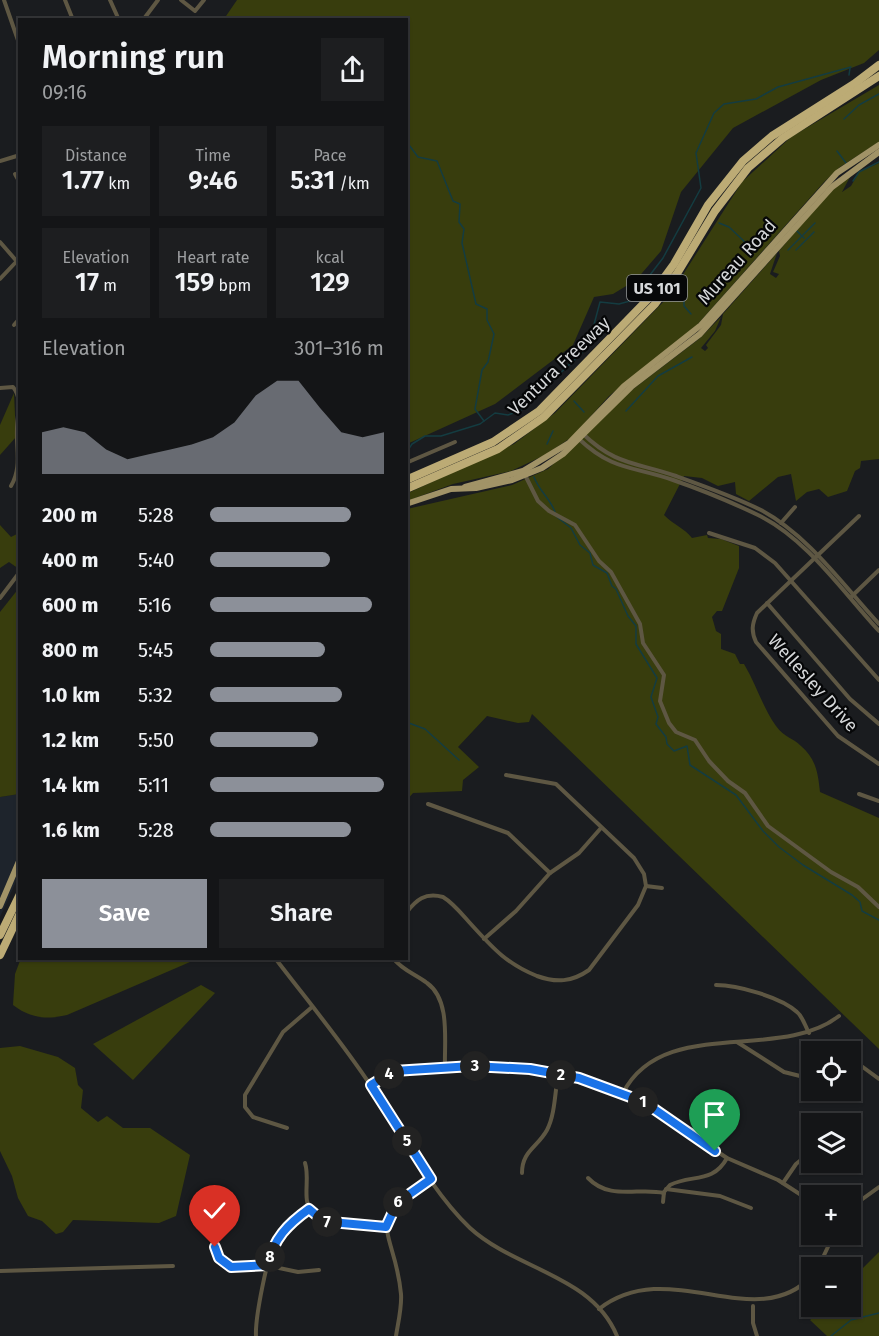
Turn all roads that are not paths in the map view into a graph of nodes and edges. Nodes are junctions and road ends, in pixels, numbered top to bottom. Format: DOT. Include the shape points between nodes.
graph roads {
  1 [pos="4,0"];
  2 [pos="64,0"];
  3 [pos="110,0"];
  4 [pos="158,0"];
  5 [pos="181,0"];
  6 [pos="204,0"];
  7 [pos="72,18"];
  8 [pos="118,18"];
  9 [pos="144,18"];
  10 [pos="18,40"];
  11 [pos="879,65"];
  12 [pos="879,76"];
  13 [pos="879,144"];
  14 [pos="879,152"];
  15 [pos="18,156"];
  16 [pos="0,161"];
  17 [pos="15,174"];
  18 [pos="18,179"];
  19 [pos="0,242"];
  20 [pos="18,264"];
  21 [pos="0,279"];
  22 [pos="18,320"];
  23 [pos="14,325"];
  24 [pos="0,388"];
  25 [pos="18,393"];
  26 [pos="18,411"];
  27 [pos="580,436"];
  28 [pos="455,442"];
  29 [pos="408,463"];
  30 [pos="18,468"];
  31 [pos="18,468"];
  32 [pos="524,473"];
  33 [pos="408,479"];
  34 [pos="11,486"];
  35 [pos="408,488"];
  36 [pos="408,503"];
  37 [pos="795,507"];
  38 [pos="859,516"];
  39 [pos="780,525"];
  40 [pos="709,533"];
  41 [pos="815,558"];
  42 [pos="879,570"];
  43 [pos="18,574"];
  44 [pos="791,580"];
  45 [pos="851,596"];
  46 [pos="0,598"];
  47 [pos="767,603"];
  48 [pos="879,624"];
  49 [pos="879,631"];
  50 [pos="879,680"];
  51 [pos="879,724"];
  52 [pos="879,764"];
  53 [pos="506,776"];
  54 [pos="859,794"];
  55 [pos="879,801"];
  56 [pos="428,804"];
  57 [pos="601,828"];
  58 [pos="18,864"];
  59 [pos="550,873"];
  60 [pos="646,886"];
  61 [pos="662,888"];
  62 [pos="18,898"];
  63 [pos="0,906"];
  64 [pos="879,907"];
  65 [pos="408,911"];
  66 [pos="18,917"];
  67 [pos="0,935"];
  68 [pos="484,939"];
  69 [pos="0,955"];
  70 [pos="277,960"];
  71 [pos="395,960"];
  72 [pos="716,985"];
  73 [pos="312,1007"];
  74 [pos="838,1016"];
  75 [pos="809,1033"];
  76 [pos="736,1042"];
  77 [pos="861,1066"];
  78 [pos="445,1068"];
  79 [pos="558,1075"];
  80 [pos="801,1076"];
  81 [pos="879,1078"];
  82 [pos="371,1085"];
  83 [pos="623,1093"];
  84 [pos="287,1128"];
  85 [pos="727,1158"];
  86 [pos="801,1160"];
  87 [pos="305,1163"];
  88 [pos="522,1173"];
  89 [pos="588,1178"];
  90 [pos="431,1179"];
  91 [pos="783,1183"];
  92 [pos="879,1187"];
  93 [pos="665,1191"];
  94 [pos="801,1195"];
  95 [pos="861,1200"];
  96 [pos="663,1202"];
  97 [pos="751,1208"];
  98 [pos="309,1209"];
  99 [pos="226,1224"];
  100 [pos="386,1227"];
  101 [pos="268,1265"];
  102 [pos="173,1266"];
  103 [pos="319,1270"];
  104 [pos="0,1271"];
  105 [pos="801,1286"];
  106 [pos="753,1306"];
  107 [pos="599,1309"];
  108 [pos="256,1336"];
  109 [pos="396,1336"];
  110 [pos="617,1336"];
  111 [pos="757,1336"];
  1 -- 10 [label="street"];
  2 -- 7 [label="street"];
  3 -- 8 [label="street"];
  4 -- 9 [label="street"];
  5 -- 6 [label="street" via="195,11"];
  11 -- 33 [label="highway, Ventura Freeway / US 101" via="772,136 743,160 718,190 650,297 539,411 493,442"];
  12 -- 35 [label="highway, Ventura Freeway / US 101" via="783,138 748,168 721,202 655,304 544,417 498,449"];
  13 -- 27 [label="main road, Mureau Road" via="837,173 701,325 635,376"];
  14 -- 27 [label="main road, Mureau Road" via="838,180 706,328 632,386"];
  15 -- 16 [label="street"];
  17 -- 18 [label="street"];
  19 -- 20 [label="street"];
  20 -- 21 [label="street"];
  22 -- 23 [label="street"];
  24 -- 25 [label="street" via="13,387"];
  26 -- 30 [label="street"];
  27 -- 32 [label="main road, Mureau Road" via="554,460"];
  27 -- 39 [label="street" via="596,455 613,464 672,480"];
  28 -- 29 [label="street"];
  31 -- 34 [label="street"];
  32 -- 36 [label="main road, Mureau Road" via="476,488 442,491"];
  32 -- 64 [label="street" via="533,495 555,515 575,525 627,599 640,624 643,643 664,675 660,702 673,728 695,740 709,761 745,793 768,826 858,887"];
  37 -- 39 [label="street"];
  38 -- 41 [label="street, Wellesley Drive"];
  39 -- 41 [label="street"];
  40 -- 44 [label="street" via="755,548"];
  41 -- 44 [label="street, Wellesley Drive"];
  41 -- 45 [label="street"];
  42 -- 45 [label="street"];
  43 -- 46 [label="street"];
  44 -- 47 [label="street, Wellesley Drive"];
  44 -- 50 [label="street"];
  45 -- 48 [label="street"];
  45 -- 49 [label="street"];
  47 -- 51 [label="street" via="850,699"];
  47 -- 52 [label="street, Wellesley Drive" via="752,624 756,642 838,735"];
  53 -- 57 [label="street" via="556,784"];
  54 -- 55 [label="street"];
  56 -- 59 [label="street" via="508,833"];
  57 -- 59 [label="street" via="575,857"];
  57 -- 60 [label="street" via="639,864"];
  58 -- 63 [label="main road"];
  59 -- 68 [label="street"];
  60 -- 61 [label="street"];
  60 -- 68 [label="street" via="639,905 596,964 573,979 552,981 514,967"];
  62 -- 67 [label="highway"];
  65 -- 68 [label="street" via="427,895 443,897"];
  66 -- 69 [label="highway"];
  70 -- 73 [label="street"];
  71 -- 78 [label="street" via="437,993 443,1015"];
  72 -- 75 [label="street" via="743,988 791,1008"];
  73 -- 82 [label="street"];
  73 -- 84 [label="street" via="283,1032 245,1095 250,1115"];
  74 -- 75 [label="street"];
  75 -- 76 [label="street"];
  76 -- 80 [label="street" via="784,1072"];
  76 -- 83 [label="street" via="674,1051 633,1076"];
  77 -- 81 [label="street"];
  78 -- 79 [label="street" via="497,1065"];
  78 -- 82 [label="street" via="394,1071"];
  79 -- 83 [label="street"];
  79 -- 88 [label="street" via="549,1124 524,1156"];
  82 -- 90 [label="street"];
  83 -- 85 [label="street" via="644,1102"];
  85 -- 91 [label="street"];
  85 -- 93 [label="street" via="710,1176 674,1183"];
  86 -- 91 [label="street"];
  87 -- 98 [label="street"];
  89 -- 93 [label="street" via="624,1193"];
  90 -- 100 [label="street" via="397,1203"];
  90 -- 107 [label="street" via="452,1209 484,1239 519,1261 575,1286"];
  91 -- 94 [label="street"];
  92 -- 95 [label="street"];
  93 -- 96 [label="street"];
  93 -- 97 [label="street" via="720,1196"];
  98 -- 100 [label="street" via="322,1220"];
  98 -- 101 [label="street" via="280,1234"];
  99 -- 101 [label="street" via="216,1241 223,1262 236,1268"];
  100 -- 109 [label="street" via="401,1292"];
  101 -- 103 [label="street" via="298,1272"];
  101 -- 108 [label="street"];
  102 -- 104 [label="street"];
  105 -- 106 [label="street" via="791,1296"];
  106 -- 107 [label="street" via="664,1290 621,1297"];
  106 -- 111 [label="street"];
  107 -- 110 [label="street"];
}
